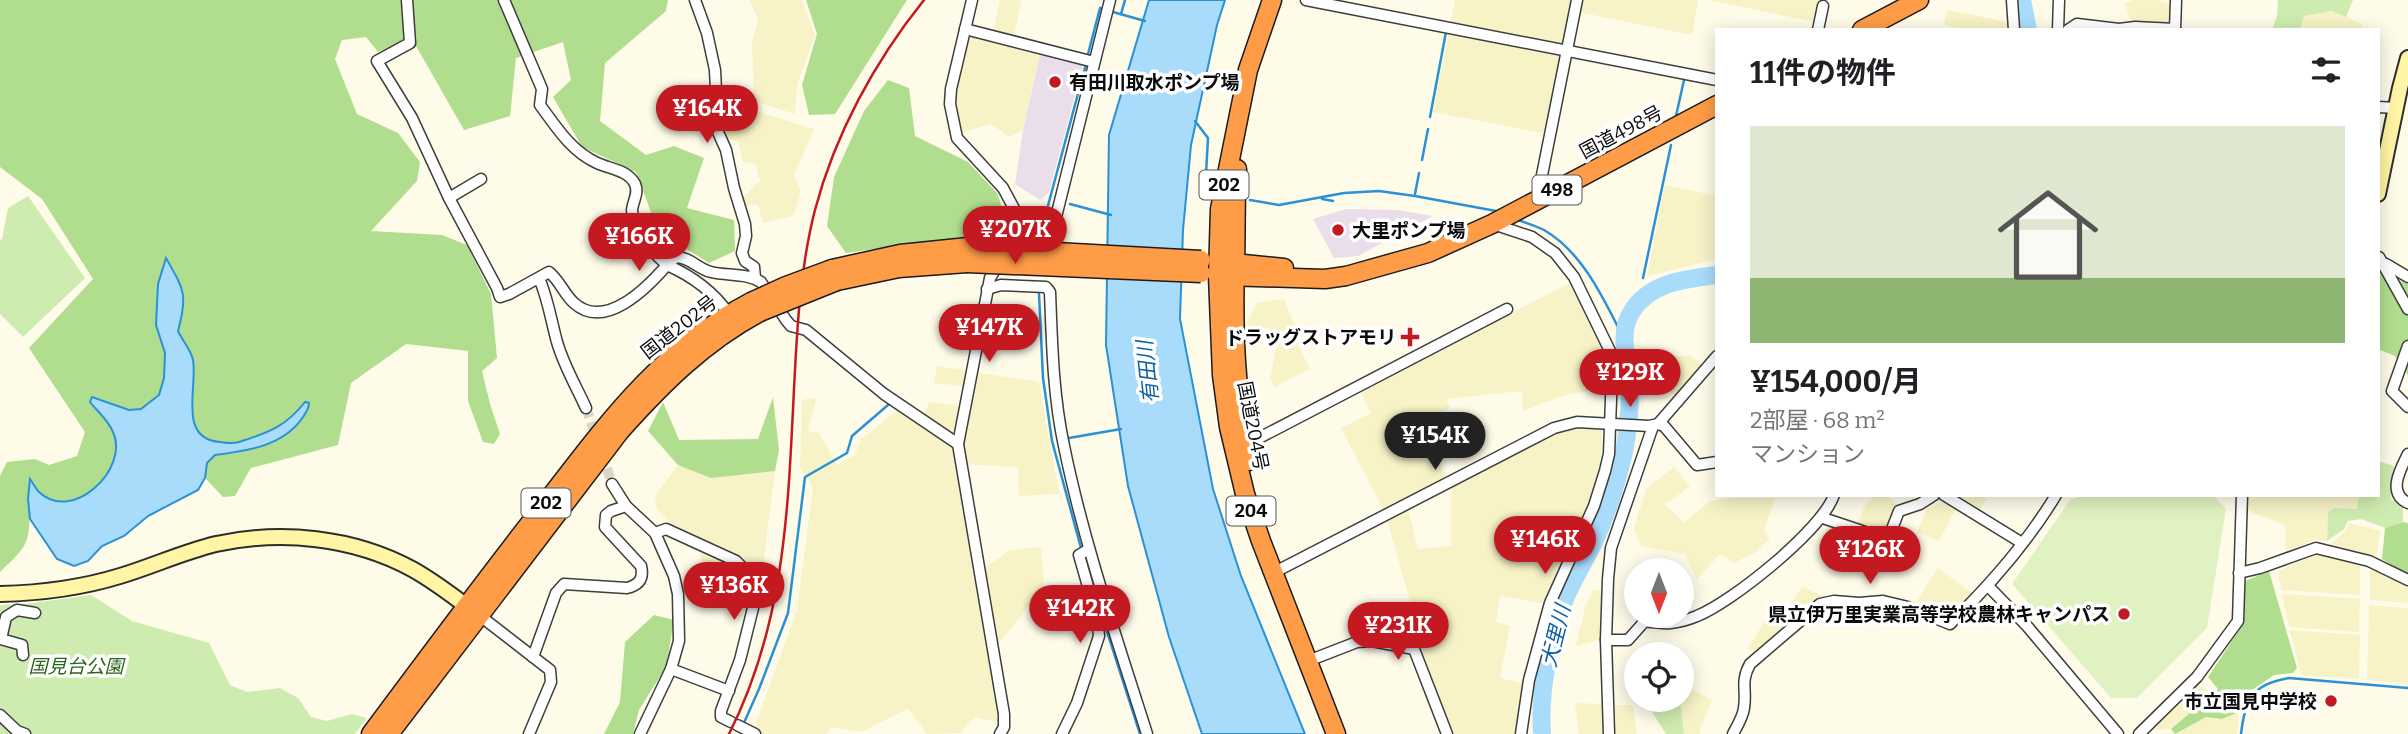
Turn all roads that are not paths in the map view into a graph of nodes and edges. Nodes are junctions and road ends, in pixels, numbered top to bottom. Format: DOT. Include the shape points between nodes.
graph roads {
  1 [pos="407,0"];
  2 [pos="504,0"];
  3 [pos="695,0"];
  4 [pos="972,0"];
  5 [pos="1110,0"];
  6 [pos="1272,0"];
  7 [pos="1306,0"];
  8 [pos="1577,0"];
  9 [pos="1919,0"];
  10 [pos="2012,0"];
  11 [pos="2059,0"];
  12 [pos="2176,0"];
  13 [pos="1822,6"];
  14 [pos="1818,28"];
  15 [pos="1866,28"];
  16 [pos="2014,28"];
  17 [pos="2058,28"];
  18 [pos="2070,28"];
  19 [pos="2111,28"];
  20 [pos="2127,28"];
  21 [pos="2155,28"];
  22 [pos="2175,28"];
  23 [pos="965,29"];
  24 [pos="1568,50"];
  25 [pos="2408,58"];
  26 [pos="1089,61"];
  27 [pos="1715,80"];
  28 [pos="2404,90"];
  29 [pos="1715,106"];
  30 [pos="2380,107"];
  31 [pos="2396,108"];
  32 [pos="481,179"];
  33 [pos="2380,184"];
  34 [pos="1544,196"];
  35 [pos="449,198"];
  36 [pos="1492,224"];
  37 [pos="1021,228"];
  38 [pos="2380,257"];
  39 [pos="2380,258"];
  40 [pos="667,265"];
  41 [pos="1218,269"];
  42 [pos="2408,277"];
  43 [pos="540,278"];
  44 [pos="755,278"];
  45 [pos="987,289"];
  46 [pos="755,307"];
  47 [pos="1507,309"];
  48 [pos="2408,309"];
  49 [pos="729,314"];
  50 [pos="2408,346"];
  51 [pos="1715,358"];
  52 [pos="2408,407"];
  53 [pos="586,408"];
  54 [pos="1608,423"];
  55 [pos="1654,425"];
  56 [pos="958,444"];
  57 [pos="1239,444"];
  58 [pos="2408,454"];
  59 [pos="1715,462"];
  60 [pos="612,484"];
  61 [pos="1833,497"];
  62 [pos="1931,497"];
  63 [pos="1947,497"];
  64 [pos="2055,497"];
  65 [pos="2242,497"];
  66 [pos="2408,503"];
  67 [pos="626,506"];
  68 [pos="1823,517"];
  69 [pos="655,533"];
  70 [pos="2022,543"];
  71 [pos="1089,549"];
  72 [pos="1278,570"];
  73 [pos="2239,573"];
  74 [pos="2408,580"];
  75 [pos="1989,587"];
  76 [pos="0,594"];
  77 [pos="473,611"];
  78 [pos="36,613"];
  79 [pos="1099,636"];
  80 [pos="1116,636"];
  81 [pos="1606,640"];
  82 [pos="23,655"];
  83 [pos="533,657"];
  84 [pos="1313,658"];
  85 [pos="671,669"];
  86 [pos="729,691"];
  87 [pos="0,715"];
  88 [pos="741,727"];
  89 [pos="25,734"];
  90 [pos="371,734"];
  91 [pos="389,734"];
  92 [pos="529,734"];
  93 [pos="640,734"];
  94 [pos="1000,734"];
  95 [pos="1062,734"];
  96 [pos="1147,734"];
  97 [pos="1336,734"];
  98 [pos="1348,734"];
  99 [pos="1447,734"];
  100 [pos="1521,734"];
  101 [pos="1609,734"];
  102 [pos="1733,734"];
  103 [pos="2118,734"];
  104 [pos="2140,734"];
  1 -- 35 [label="street" via="410,43 377,61 412,118"];
  2 -- 40 [label="street" via="542,89 540,105 570,145 596,162 626,173 635,184 635,223"];
  3 -- 44 [label="street" via="715,71 718,132 745,224 742,253 754,267"];
  4 -- 23 [label="street"];
  5 -- 26 [label="street"];
  6 -- 41 [label="highway, 202" via="1248,69 1220,209"];
  7 -- 24 [label="street"];
  8 -- 24 [label="street"];
  9 -- 15 [label="highway"];
  10 -- 16 [label="street"];
  11 -- 17 [label="street"];
  12 -- 22 [label="street"];
  13 -- 14 [label="street"];
  18 -- 19 [label="street" via="2077,24"];
  20 -- 21 [label="street"];
  23 -- 26 [label="street"];
  23 -- 37 [label="street" via="951,89 957,138 1003,188"];
  24 -- 27 [label="street"];
  24 -- 34 [label="street" via="1541,180"];
  25 -- 28 [label="street"];
  26 -- 37 [label="street" via="1052,233 1047,237"];
  28 -- 31 [label="street"];
  29 -- 34 [label="highway, 国道498号 / 498"];
  30 -- 31 [label="street"];
  31 -- 33 [label="street"];
  32 -- 35 [label="street"];
  34 -- 36 [label="highway, 国道498号 / 498"];
  35 -- 43 [label="street" via="500,297"];
  36 -- 41 [label="highway, 国道498号 / 498" via="1428,253 1346,276 1325,279"];
  36 -- 54 [label="street" via="1532,237 1555,253 1574,278 1610,351"];
  37 -- 45 [label="street"];
  38 -- 42 [label="street"];
  39 -- 48 [label="street"];
  40 -- 43 [label="street" via="623,303 595,313 572,302 549,272"];
  40 -- 44 [label="street" via="684,257 712,272"];
  40 -- 49 [label="street" via="688,274"];
  41 -- 46 [label="highway, 国道202号 / 202, bridge" via="967,255 834,275"];
  41 -- 57 [label="highway, 国道204号 / 204" via="1235,369"];
  43 -- 53 [label="street" via="557,343"];
  44 -- 56 [label="street" via="791,326 806,330 891,399"];
  45 -- 56 [label="street"];
  45 -- 71 [label="street" via="1001,285 1046,287 1050,292 1061,433"];
  46 -- 49 [label="highway, 国道202号 / 202"];
  46 -- 77 [label="highway, 国道202号 / 202" via="661,385"];
  47 -- 57 [label="street" via="1259,438"];
  49 -- 77 [label="highway, 国道202号 / 202" via="645,380 607,425"];
  50 -- 52 [label="street" via="2392,391"];
  51 -- 55 [label="street"];
  54 -- 55 [label="street"];
  54 -- 72 [label="street" via="1577,422 1554,428"];
  54 -- 100 [label="street" via="1605,471 1550,603 1529,680"];
  55 -- 59 [label="street" via="1664,426 1697,465"];
  55 -- 81 [label="street" via="1611,548"];
  56 -- 94 [label="street" via="1004,714"];
  57 -- 72 [label="highway, 国道204号 / 204"];
  58 -- 66 [label="street" via="2397,476 2397,494"];
  60 -- 67 [label="street"];
  61 -- 68 [label="street"];
  62 -- 68 [label="street" via="1899,511 1890,534 1882,538"];
  63 -- 70 [label="street"];
  64 -- 70 [label="street"];
  65 -- 73 [label="street"];
  67 -- 69 [label="street"];
  67 -- 83 [label="street" via="611,511 605,527 641,566 641,580 627,587 564,584 556,593"];
  68 -- 81 [label="street" via="1798,543 1716,607 1671,623 1644,622 1628,640"];
  69 -- 85 [label="street" via="678,594 679,641"];
  69 -- 86 [label="street" via="666,529 736,561 759,583"];
  70 -- 75 [label="street"];
  71 -- 79 [label="street" via="1079,555"];
  71 -- 80 [label="street"];
  72 -- 84 [label="highway, 国道204号 / 204"];
  73 -- 74 [label="street" via="2316,548 2369,561"];
  73 -- 104 [label="street" via="2236,627 2197,677"];
  75 -- 102 [label="street" via="1950,624 1883,601 1820,604 1750,664 1743,685 1744,711"];
  75 -- 103 [label="street"];
  76 -- 77 [label="street" via="76,587 255,537 295,538 384,556 449,591"];
  77 -- 83 [label="street"];
  77 -- 90 [label="highway, 国道202号 / 202"];
  77 -- 91 [label="highway, 国道202号 / 202"];
  78 -- 82 [label="street" via="17,610 6,617 1,639 22,645"];
  79 -- 80 [label="street"];
  79 -- 95 [label="street"];
  80 -- 96 [label="street"];
  81 -- 101 [label="street"];
  83 -- 92 [label="street" via="552,676"];
  84 -- 97 [label="highway, 国道204号 / 204"];
  84 -- 98 [label="highway, 国道204号 / 204"];
  84 -- 99 [label="street" via="1357,642 1414,649"];
  85 -- 86 [label="street"];
  85 -- 93 [label="street"];
  86 -- 88 [label="street" via="721,717"];
  87 -- 89 [label="street"];
}
